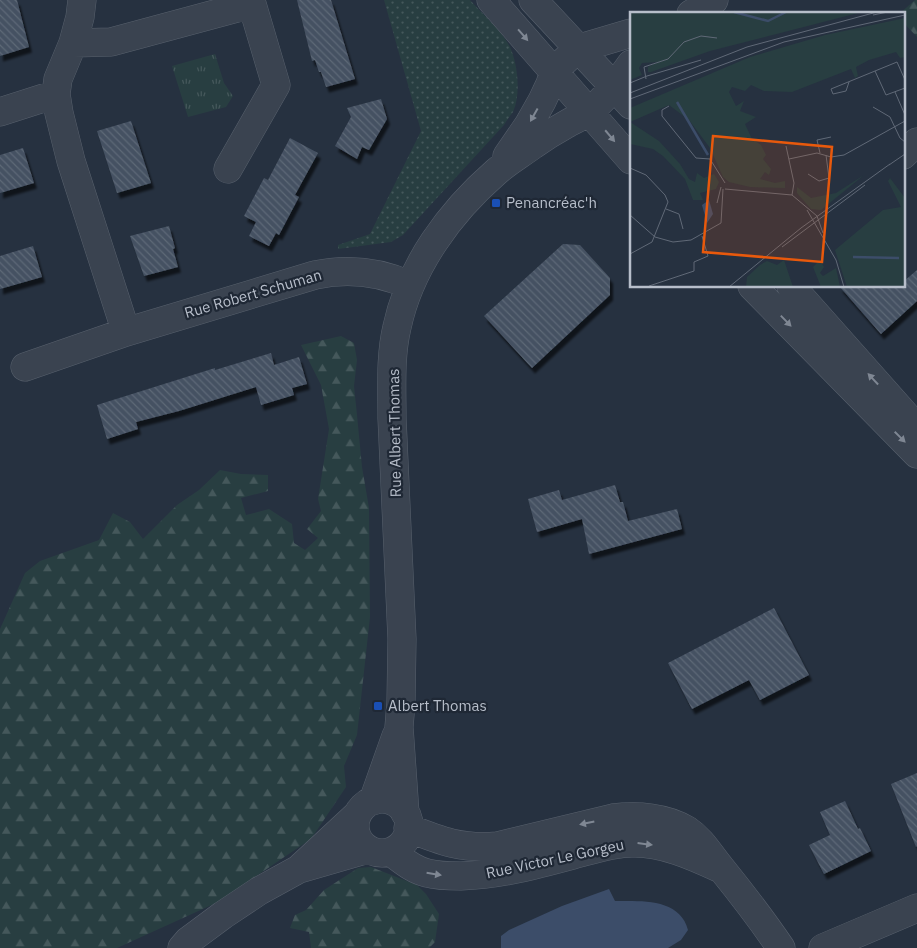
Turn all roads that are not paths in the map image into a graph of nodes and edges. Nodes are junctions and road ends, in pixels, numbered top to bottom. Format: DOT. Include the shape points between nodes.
graph roads {
  1 [pos="82,0"];
  2 [pos="492,0"];
  3 [pos="533,0"];
  4 [pos="714,0"];
  5 [pos="251,2"];
  6 [pos="694,12"];
  7 [pos="630,33"];
  8 [pos="73,43"];
  9 [pos="577,49"];
  10 [pos="630,68"];
  11 [pos="554,71"];
  12 [pos="56,94"];
  13 [pos="622,96"];
  14 [pos="590,111"];
  15 [pos="0,112"];
  16 [pos="917,142"];
  17 [pos="904,154"];
  18 [pos="630,159"];
  19 [pos="228,169"];
  20 [pos="496,172"];
  21 [pos="409,285"];
  22 [pos="754,288"];
  23 [pos="793,288"];
  24 [pos="126,332"];
  25 [pos="25,367"];
  26 [pos="917,428"];
  27 [pos="917,454"];
  28 [pos="399,727"];
  29 [pos="365,808"];
  30 [pos="407,821"];
  31 [pos="379,850"];
  32 [pos="721,868"];
  33 [pos="299,869"];
  34 [pos="917,908"];
  35 [pos="182,948"];
  36 [pos="781,948"];
  37 [pos="823,948"];
  1 -- 8 [label="street"];
  2 -- 11 [label="street, one-way"];
  3 -- 9 [label="street"];
  4 -- 6 [label="street"];
  5 -- 8 [label="street" via="111,42"];
  5 -- 19 [label="street" via="276,85"];
  7 -- 9 [label="street"];
  8 -- 12 [label="street" via="58,79"];
  9 -- 11 [label="street"];
  9 -- 13 [label="street"];
  10 -- 13 [label="street, Rue Albert Thomas"];
  11 -- 14 [label="street"];
  11 -- 20 [label="street, Rue Albert Thomas, one-way" via="529,124"];
  12 -- 15 [label="street"];
  12 -- 24 [label="street" via="63,135"];
  13 -- 14 [label="street, Rue Albert Thomas"];
  14 -- 18 [label="street, one-way"];
  14 -- 20 [label="street, Rue Albert Thomas" via="551,133"];
  16 -- 17 [label="street"];
  20 -- 21 [label="street, Rue Albert Thomas" via="442,230"];
  21 -- 24 [label="street, Rue Robert Schuman" via="373,273 328,272"];
  21 -- 28 [label="street, Rue Albert Thomas" via="397,327 392,382 402,639"];
  22 -- 27 [label="street, one-way"];
  26 -- 23 [label="street, one-way"];
  24 -- 25 [label="street, Rue Robert Schuman"];
  28 -- 29 [label="street, Rue Albert Thomas"];
  28 -- 30 [label="street, Rue Albert Thomas"];
  29 -- 30 [label="street" via="384,799 392,801 400,806"];
  29 -- 31 [label="street" via="354,826 356,835 361,843"];
  29 -- 33 [label="street, Rue Albert Thomas"];
  30 -- 31 [label="street" via="406,837 401,845"];
  32 -- 30 [label="street, Rue Victor Le Gorgeu, one-way" via="688,831 646,817 613,818 497,846 479,847 452,844"];
  31 -- 32 [label="street, Rue Victor Le Gorgeu, one-way" via="426,873 446,876 502,872 632,843 661,847"];
  31 -- 33 [label="street, Rue Albert Thomas"];
  32 -- 36 [label="street, Rue Victor Le Gorgeu"];
  33 -- 35 [label="street, Rue Albert Thomas" via="223,915"];
  34 -- 37 [label="street"];
}
